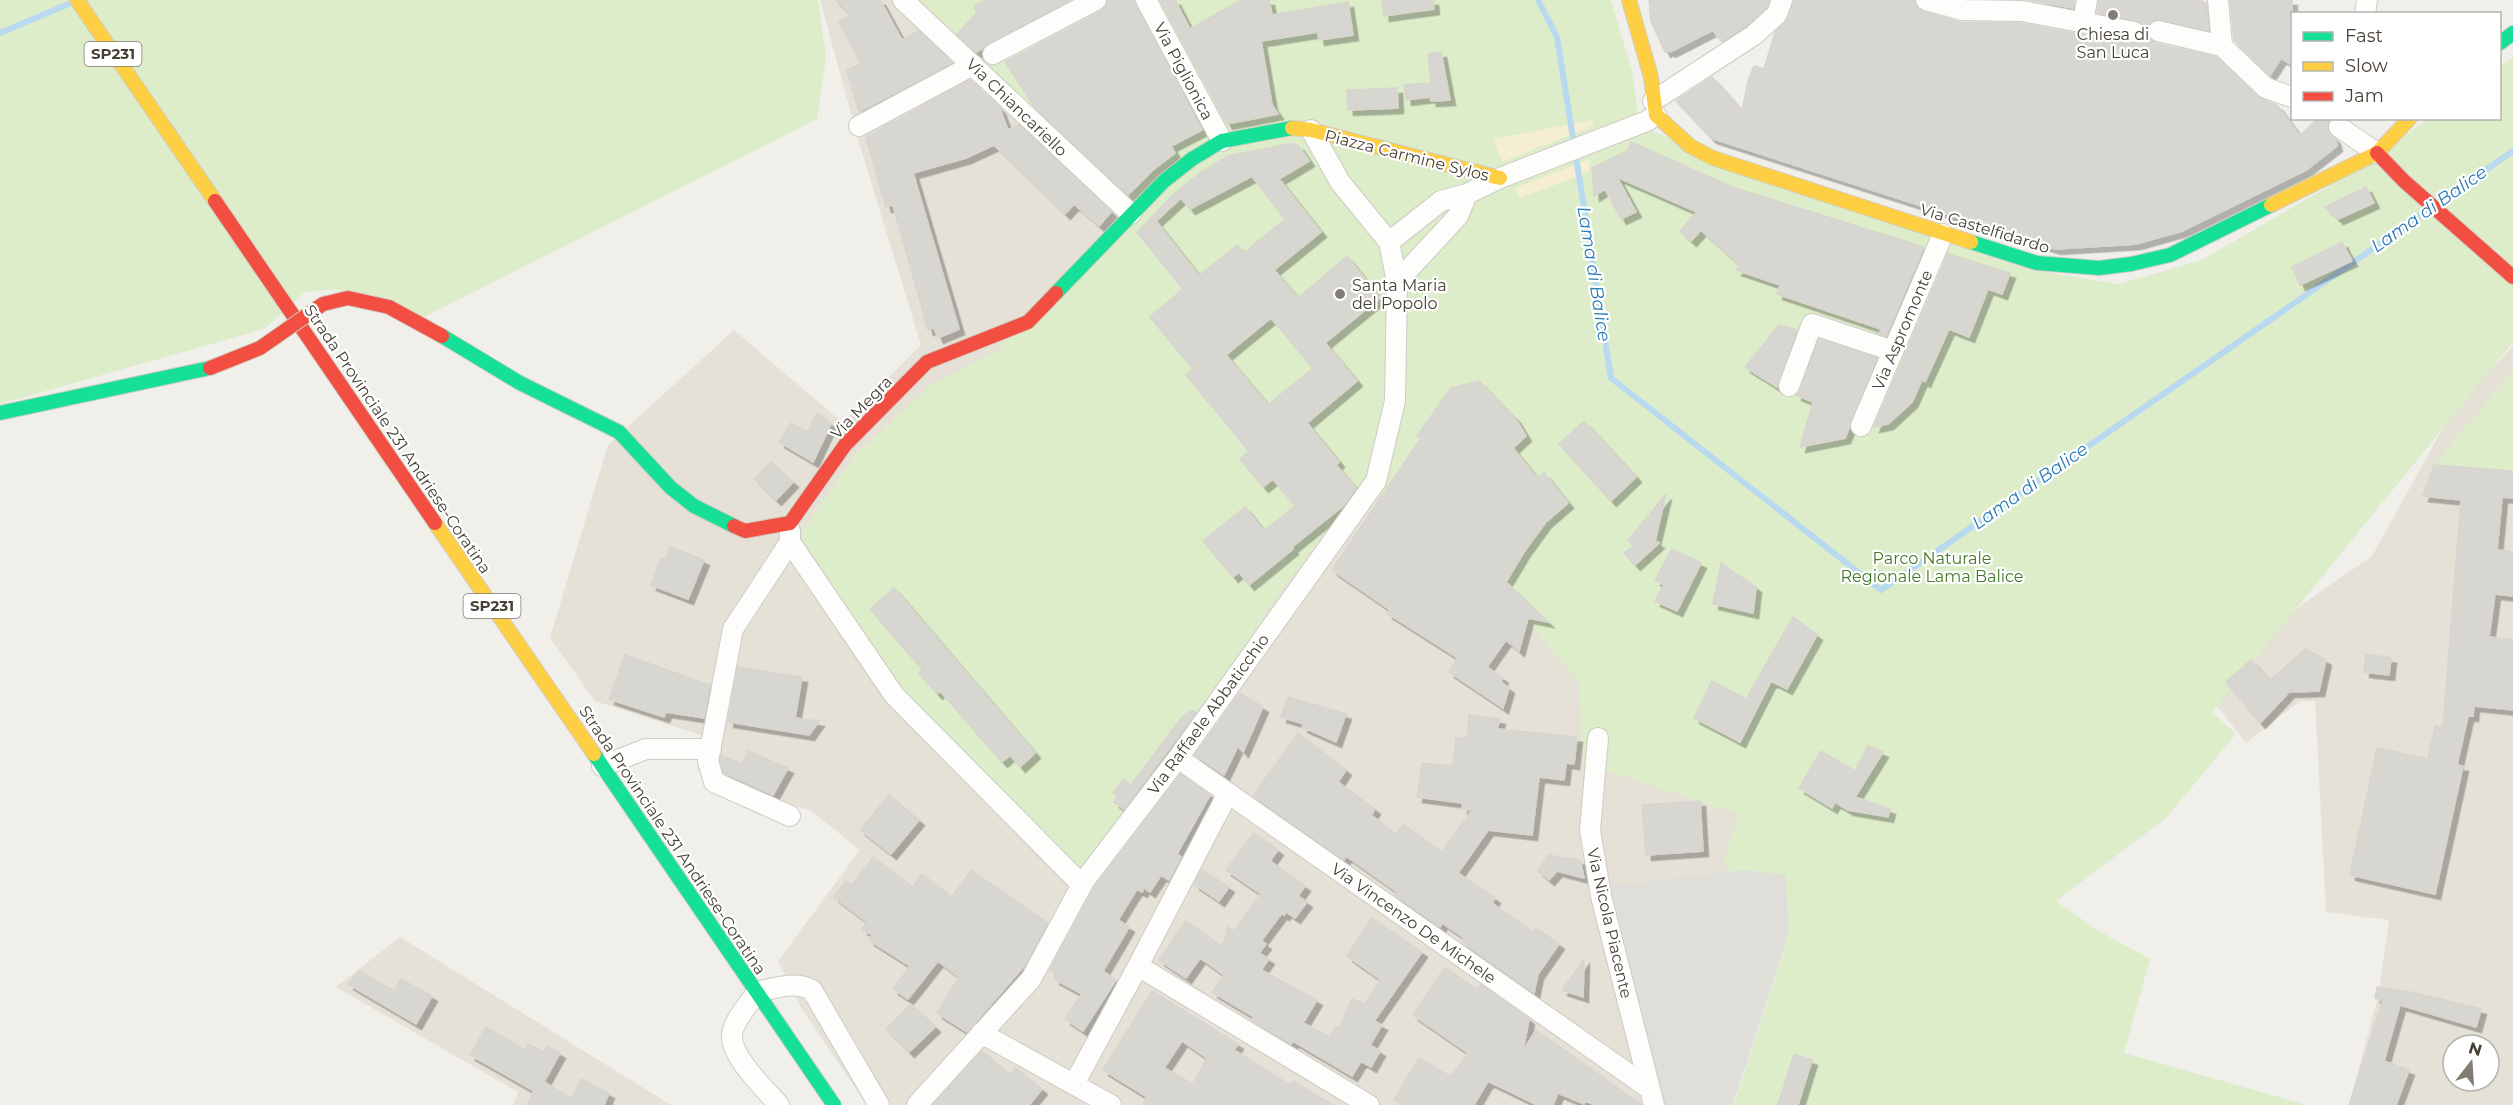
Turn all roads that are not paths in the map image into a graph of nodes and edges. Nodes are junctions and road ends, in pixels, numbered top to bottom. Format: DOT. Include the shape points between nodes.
graph roads {
  1 [pos="77,0"];
  2 [pos="903,0"];
  3 [pos="1096,0"];
  4 [pos="1146,0"];
  5 [pos="1629,0"];
  6 [pos="1782,0"];
  7 [pos="1926,0"];
  8 [pos="2087,0"];
  9 [pos="2218,0"];
  10 [pos="1964,5"];
  11 [pos="2083,22"];
  12 [pos="2158,31"];
  13 [pos="2134,32"];
  14 [pos="2222,46"];
  15 [pos="993,54"];
  16 [pos="974,65"];
  17 [pos="2290,94"];
  18 [pos="1652,112"];
  19 [pos="2408,120"];
  20 [pos="2333,122"];
  21 [pos="859,126"];
  22 [pos="1311,130"];
  23 [pos="1222,141"];
  24 [pos="2377,153"];
  25 [pos="1500,178"];
  26 [pos="1467,194"];
  27 [pos="1131,214"];
  28 [pos="1943,234"];
  29 [pos="1389,242"];
  30 [pos="2513,277"];
  31 [pos="1397,282"];
  32 [pos="1893,351"];
  33 [pos="1789,386"];
  34 [pos="0,413"];
  35 [pos="1861,426"];
  36 [pos="790,532"];
  37 [pos="1598,738"];
  38 [pos="711,749"];
  39 [pos="1178,758"];
  40 [pos="602,766"];
  41 [pos="1228,793"];
  42 [pos="790,816"];
  43 [pos="1082,885"];
  44 [pos="1138,966"];
  45 [pos="757,992"];
  46 [pos="981,1033"];
  47 [pos="1074,1084"];
  48 [pos="1652,1097"];
  49 [pos="779,1105"];
  50 [pos="834,1105"];
  51 [pos="879,1105"];
  52 [pos="917,1105"];
  53 [pos="1111,1105"];
  54 [pos="1369,1105"];
  1 -- 40 [label="street, Strada Provinciale 231 Andriese-Coratina / SP231"];
  2 -- 16 [label="street, Via Chiancariello"];
  3 -- 15 [label="street"];
  4 -- 23 [label="street, Via Piglionica"];
  5 -- 18 [label="street" via="1651,77"];
  6 -- 18 [label="street" via="1777,14 1754,35"];
  7 -- 10 [label="street"];
  8 -- 11 [label="street"];
  9 -- 14 [label="street"];
  10 -- 11 [label="street" via="2022,10"];
  11 -- 13 [label="street"];
  12 -- 14 [label="street"];
  14 -- 17 [label="street" via="2266,88"];
  16 -- 21 [label="street"];
  16 -- 27 [label="street, Via Chiancariello"];
  18 -- 25 [label="street"];
  18 -- 28 [label="street, Via Castelfidardo" via="1690,146 1713,158"];
  19 -- 24 [label="street"];
  20 -- 24 [label="street"];
  22 -- 23 [label="street, Via Megra" via="1288,128"];
  22 -- 25 [label="street, Piazza Carmine Sylos"];
  22 -- 29 [label="street, Piazza Carmine Sylos" via="1340,182"];
  23 -- 27 [label="street, Via Megra" via="1164,181"];
  24 -- 28 [label="street, Via Castelfidardo" via="2170,255 2131,264 2068,267 2037,263"];
  24 -- 30 [label="street"];
  25 -- 26 [label="street, Piazza Carmine Sylos"];
  26 -- 29 [label="street" via="1442,201"];
  26 -- 31 [label="street, Piazza Carmine Sylos" via="1458,216"];
  27 -- 36 [label="street, Via Megra" via="1028,322 927,362 845,446"];
  28 -- 32 [label="street, Via Aspromonte"];
  29 -- 31 [label="street, Piazza Carmine Sylos"];
  31 -- 39 [label="street, Via Raffaele Abbaticchio" via="1395,401 1376,481"];
  32 -- 33 [label="street" via="1812,324"];
  32 -- 35 [label="street, Via Aspromonte"];
  34 -- 36 [label="street, bridge" via="210,368 260,348 323,304 348,298 389,307 520,383 619,432 671,488 694,506 745,531"];
  36 -- 38 [label="street" via="733,629"];
  36 -- 43 [label="street" via="894,694"];
  37 -- 48 [label="street, Via Nicola Piacente" via="1590,830 1600,896"];
  38 -- 40 [label="street" via="646,749"];
  38 -- 42 [label="street" via="708,761 714,782"];
  39 -- 41 [label="street, Via Vincenzo De Michele"];
  39 -- 43 [label="street, Via Raffaele Abbaticchio"];
  40 -- 45 [label="street, Strada Provinciale 231 Andriese-Coratina / SP231"];
  41 -- 44 [label="street"];
  41 -- 48 [label="street, Via Vincenzo De Michele"];
  43 -- 46 [label="street, Via Raffaele Abbaticchio" via="1032,979"];
  44 -- 47 [label="street"];
  44 -- 54 [label="street"];
  45 -- 49 [label="street" via="735,1025 732,1037 747,1068"];
  45 -- 50 [label="street, Strada Provinciale 231 Andriese-Coratina / SP231"];
  45 -- 51 [label="street" via="791,984 812,990"];
  46 -- 47 [label="street"];
  46 -- 52 [label="street, Via Raffaele Abbaticchio"];
  47 -- 53 [label="street"];
}
